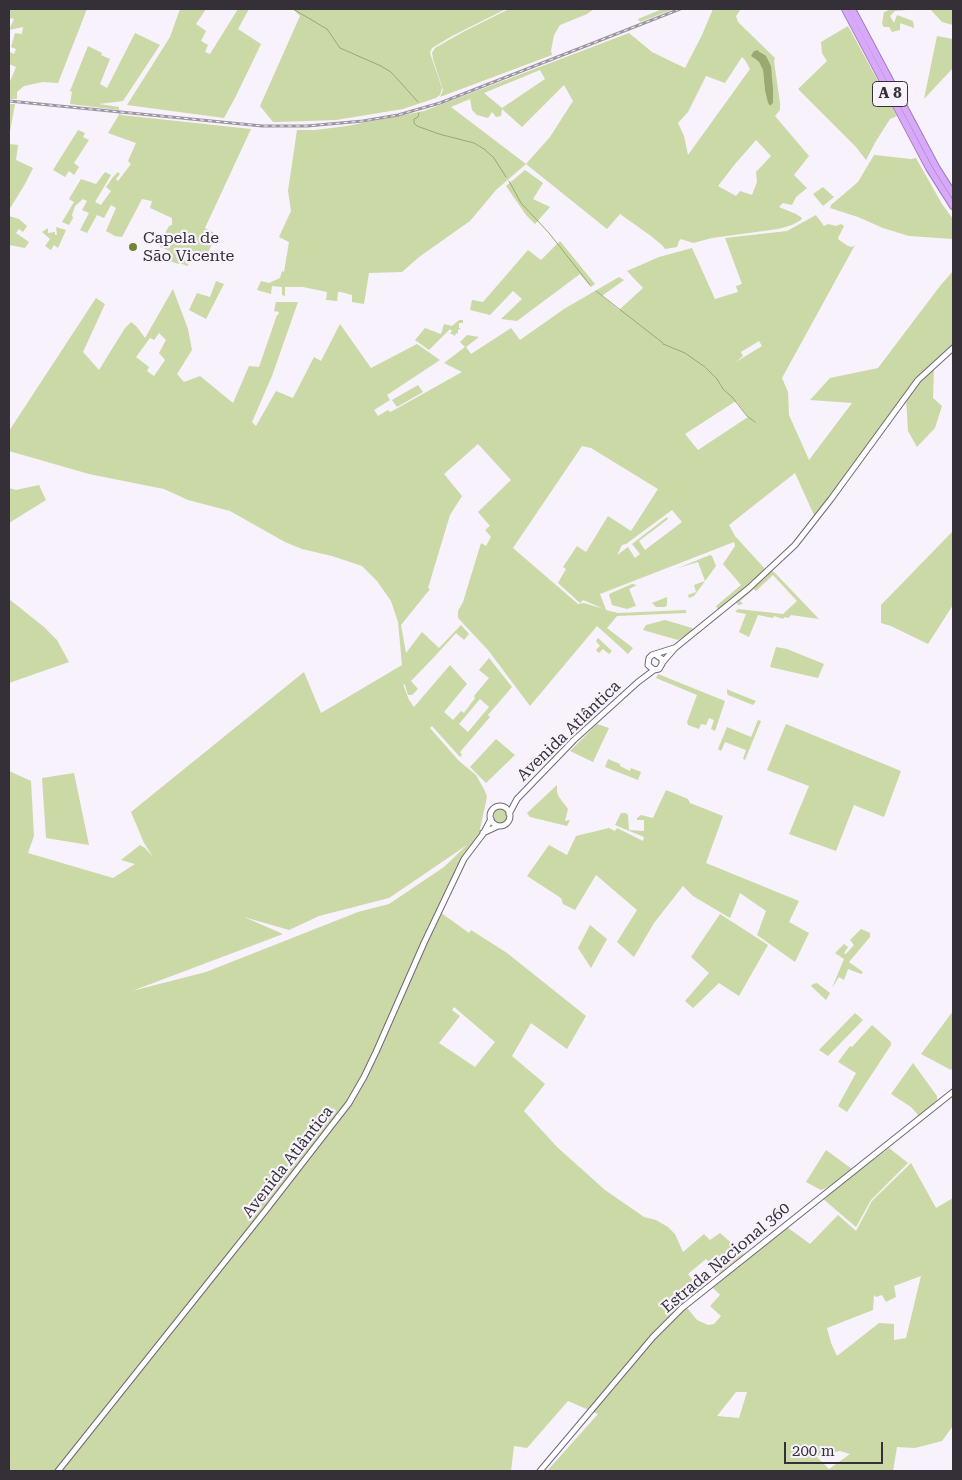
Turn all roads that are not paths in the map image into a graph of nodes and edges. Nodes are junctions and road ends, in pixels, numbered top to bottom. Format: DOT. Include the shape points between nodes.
graph roads {
  1 [pos="845,9"];
  2 [pos="852,9"];
  3 [pos="953,193"];
  4 [pos="953,206"];
  5 [pos="953,348"];
  6 [pos="953,352"];
  7 [pos="936,363"];
  8 [pos="675,648"];
  9 [pos="656,655"];
  10 [pos="662,663"];
  11 [pos="648,665"];
  12 [pos="654,670"];
  13 [pos="638,682"];
  14 [pos="517,799"];
  15 [pos="503,807"];
  16 [pos="509,814"];
  17 [pos="491,819"];
  18 [pos="498,826"];
  19 [pos="483,834"];
  20 [pos="953,1092"];
  21 [pos="58,1471"];
  22 [pos="540,1471"];
  1 -- 4 [label="highway, A 8" via="929,168"];
  2 -- 3 [label="highway, A 8"];
  5 -- 7 [label="main road"];
  6 -- 7 [label="main road"];
  7 -- 8 [label="main road" via="918,380 795,545 749,588"];
  8 -- 9 [label="main road"];
  8 -- 10 [label="main road"];
  9 -- 10 [label="main road"];
  9 -- 11 [label="main road" via="649,658"];
  10 -- 12 [label="main road" via="661,668"];
  11 -- 12 [label="main road"];
  11 -- 13 [label="main road"];
  12 -- 13 [label="main road"];
  13 -- 14 [label="main road, Avenida Atlântica"];
  14 -- 15 [label="main road, Avenida Atlântica"];
  14 -- 16 [label="main road, Avenida Atlântica"];
  15 -- 16 [label="main road"];
  15 -- 17 [label="main road, Avenida Atlântica" via="494,809"];
  16 -- 18 [label="main road, Avenida Atlântica" via="507,823"];
  17 -- 18 [label="main road"];
  17 -- 19 [label="main road, Avenida Atlântica"];
  18 -- 19 [label="main road, Avenida Atlântica"];
  19 -- 21 [label="main road, Avenida Atlântica" via="464,859 376,1052 348,1103"];
  20 -- 22 [label="main road, Estrada Nacional 360" via="682,1308"];
}
